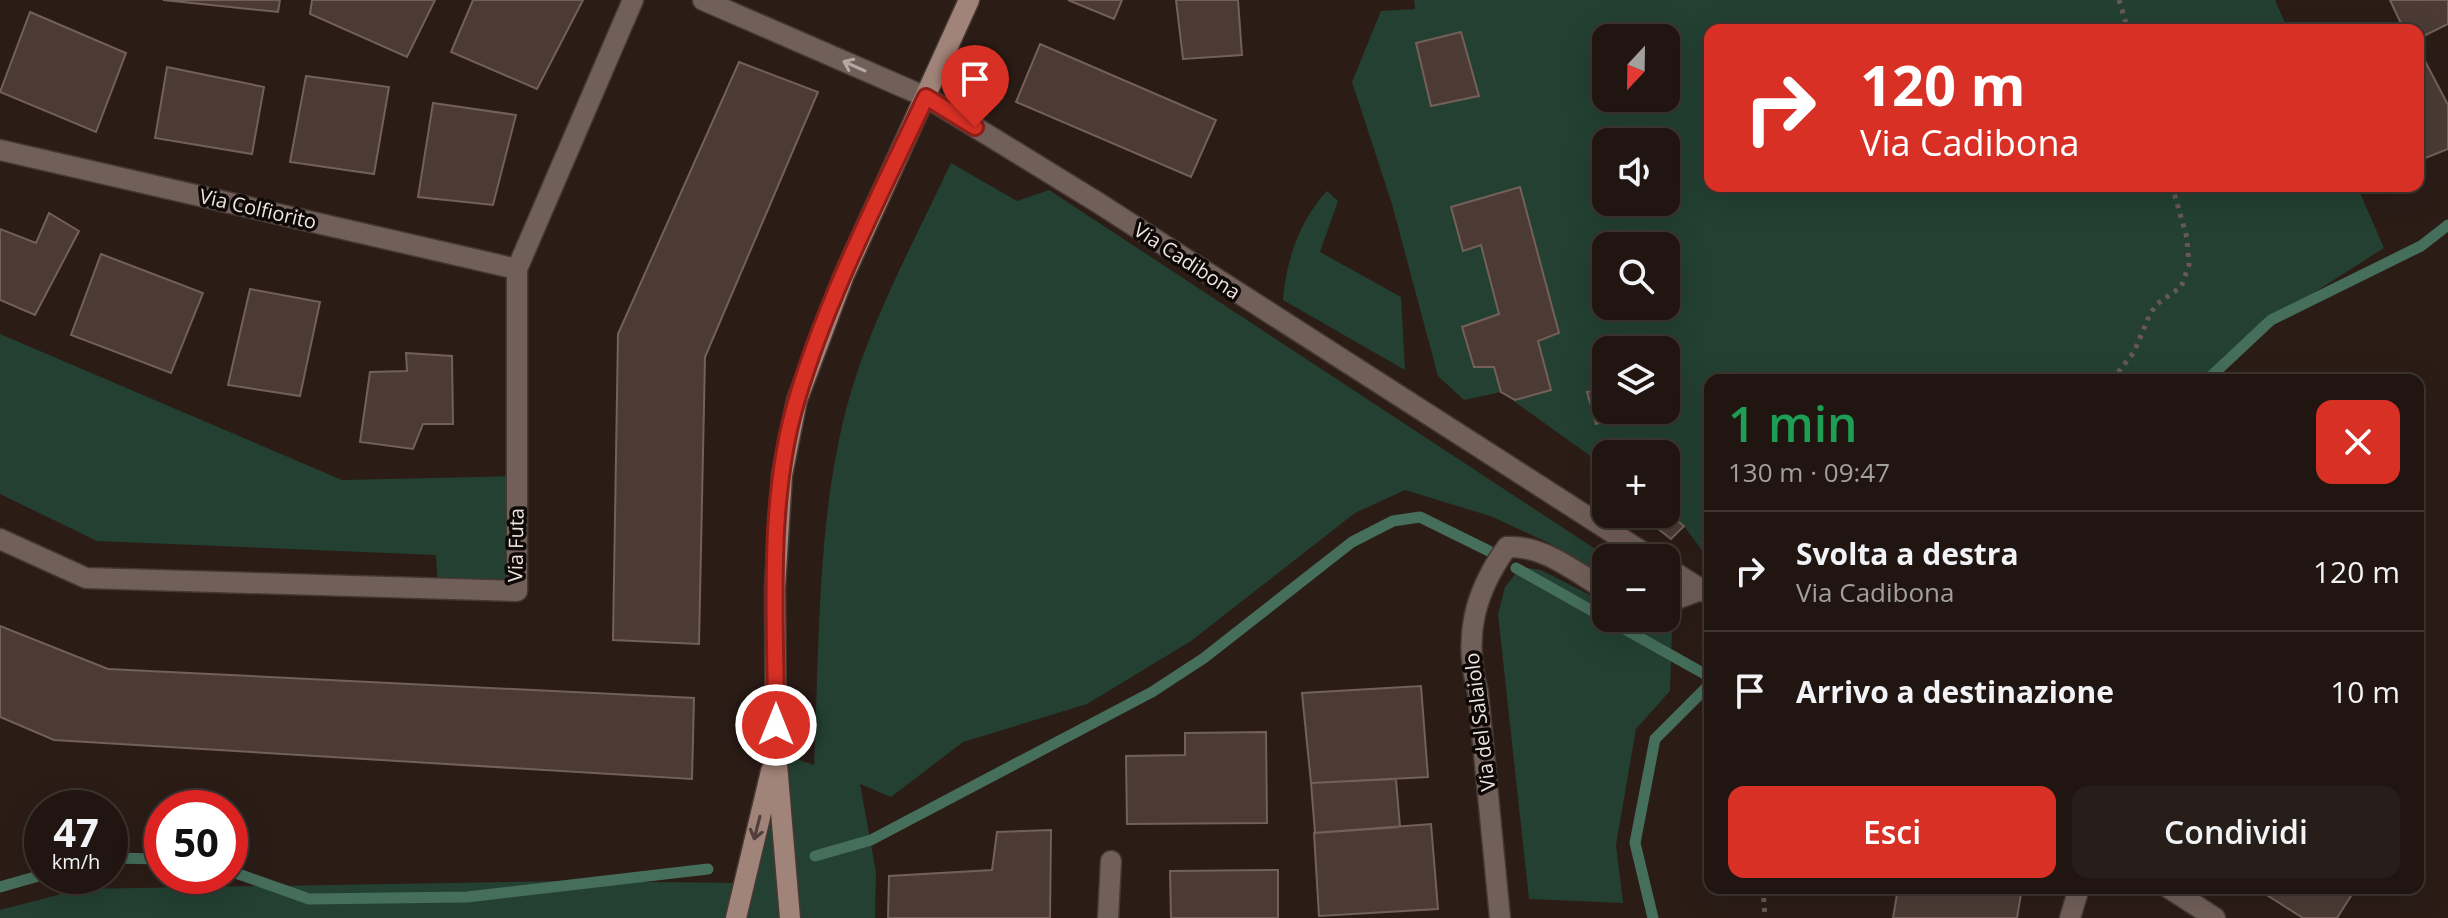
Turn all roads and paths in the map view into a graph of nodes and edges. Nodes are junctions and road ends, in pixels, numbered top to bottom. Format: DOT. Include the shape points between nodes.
graph roads {
  1 [pos="633,0"];
  2 [pos="703,0"];
  3 [pos="969,0"];
  4 [pos="2119,0"];
  5 [pos="2126,24"];
  6 [pos="926,97"];
  7 [pos="0,150"];
  8 [pos="2174,192"];
  9 [pos="517,269"];
  10 [pos="2117,374"];
  11 [pos="0,539"];
  12 [pos="1630,544"];
  13 [pos="1680,576"];
  14 [pos="1592,582"];
  15 [pos="1704,591"];
  16 [pos="1704,592"];
  17 [pos="1680,599"];
  18 [pos="776,752"];
  19 [pos="1111,861"];
  20 [pos="1763,894"];
  21 [pos="2077,894"];
  22 [pos="2178,894"];
  23 [pos="736,918"];
  24 [pos="790,918"];
  25 [pos="1108,918"];
  26 [pos="1500,918"];
  27 [pos="1765,918"];
  28 [pos="2070,918"];
  29 [pos="2215,918"];
  1 -- 9 [label="street, Via Futa"];
  6 -- 2 [label="street, Via Cadibona, one-way"];
  3 -- 6 [label="main road"];
  4 -- 5 [label="path"];
  6 -- 12 [label="street, Via Cadibona"];
  6 -- 18 [label="main road" via="844,275 797,400 782,475 775,588"];
  7 -- 9 [label="street, Via Colfiorito"];
  8 -- 10 [label="path" via="2189,265 2181,287 2157,304 2134,352"];
  9 -- 11 [label="street, Via Futa" via="517,591 86,578"];
  13 -- 15 [label="street"];
  14 -- 26 [label="street, Via del Salaiolo" via="1547,555 1523,546 1507,547 1471,625 1469,661 1478,692"];
  16 -- 17 [label="street"];
  18 -- 23 [label="main road, one-way"];
  18 -- 24 [label="main road"];
  19 -- 25 [label="street"];
  20 -- 27 [label="path"];
  21 -- 28 [label="street"];
  22 -- 29 [label="street"];
}
